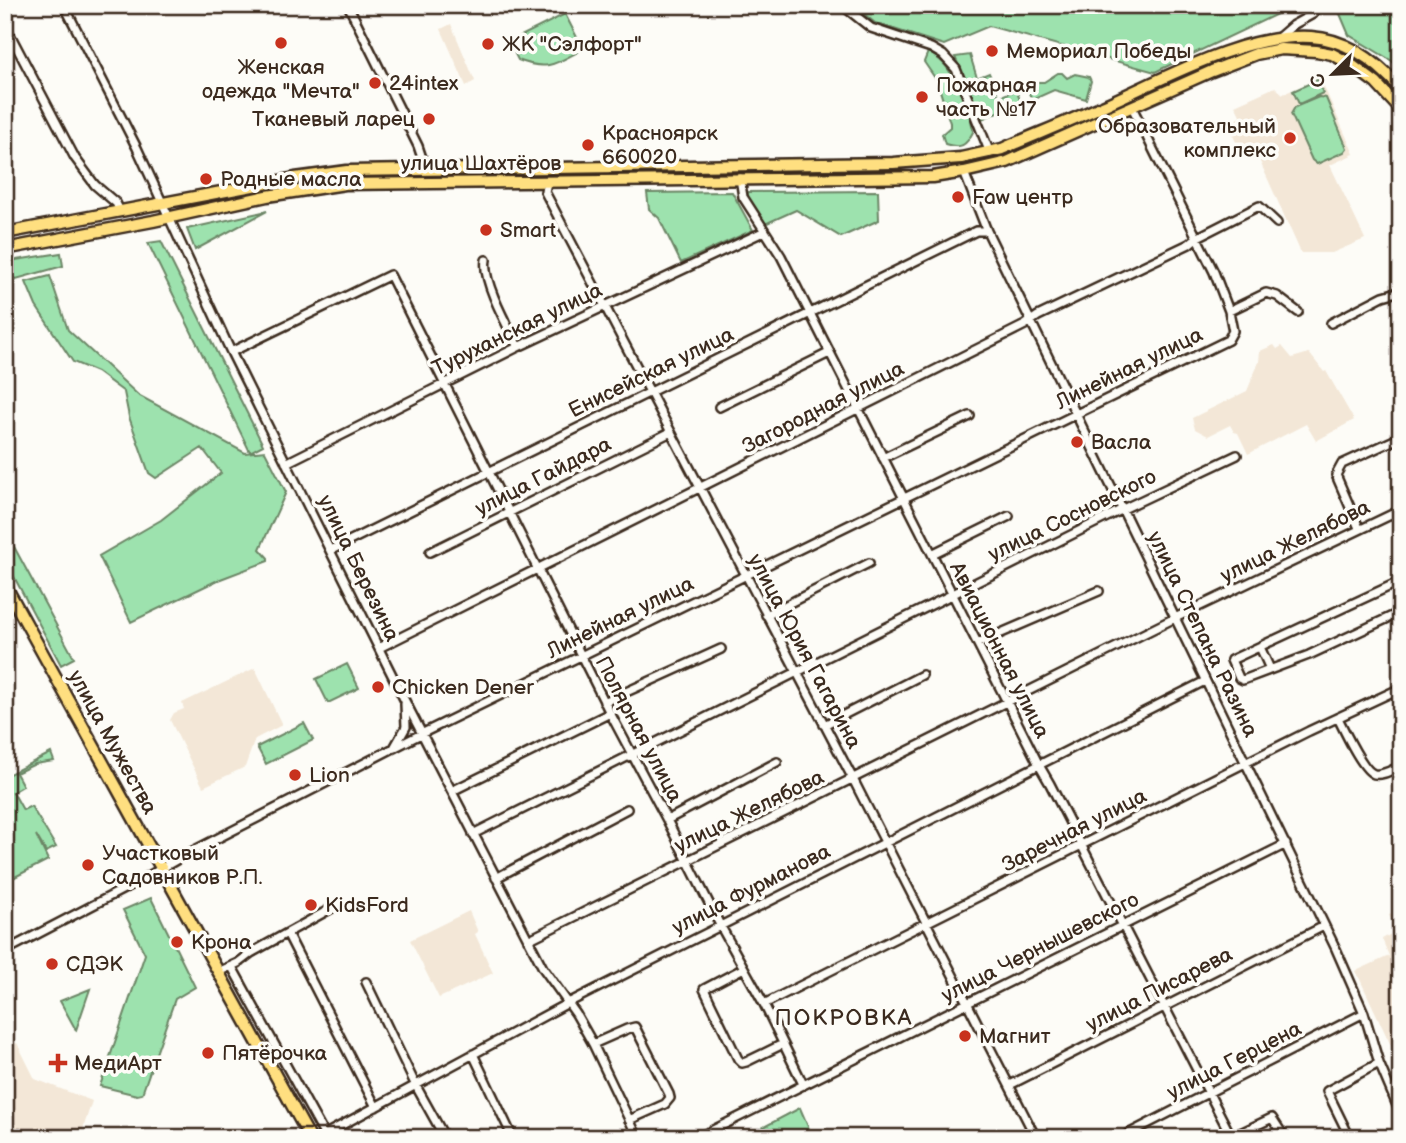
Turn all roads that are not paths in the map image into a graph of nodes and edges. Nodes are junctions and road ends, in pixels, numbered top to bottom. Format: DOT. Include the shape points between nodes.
graph roads {
  1 [pos="64,5"];
  2 [pos="348,5"];
  3 [pos="842,5"];
  4 [pos="1316,5"];
  5 [pos="5,25"];
  6 [pos="1279,37"];
  7 [pos="1401,89"];
  8 [pos="1132,107"];
  9 [pos="1401,110"];
  10 [pos="990,153"];
  11 [pos="426,170"];
  12 [pos="964,173"];
  13 [pos="740,178"];
  14 [pos="547,181"];
  15 [pos="163,203"];
  16 [pos="120,211"];
  17 [pos="168,218"];
  18 [pos="1277,223"];
  19 [pos="987,230"];
  20 [pos="765,231"];
  21 [pos="5,233"];
  22 [pos="1196,238"];
  23 [pos="5,249"];
  24 [pos="486,260"];
  25 [pos="1401,291"];
  26 [pos="606,305"];
  27 [pos="1229,311"];
  28 [pos="1298,312"];
  29 [pos="810,314"];
  30 [pos="1031,320"];
  31 [pos="1331,323"];
  32 [pos="518,347"];
  33 [pos="231,352"];
  34 [pos="829,353"];
  35 [pos="443,384"];
  36 [pos="650,391"];
  37 [pos="719,407"];
  38 [pos="858,409"];
  39 [pos="1076,412"];
  40 [pos="970,416"];
  41 [pos="671,432"];
  42 [pos="1401,437"];
  43 [pos="1237,455"];
  44 [pos="883,458"];
  45 [pos="286,463"];
  46 [pos="488,472"];
  47 [pos="700,488"];
  48 [pos="905,499"];
  49 [pos="1123,509"];
  50 [pos="1401,510"];
  51 [pos="508,513"];
  52 [pos="1009,516"];
  53 [pos="1359,528"];
  54 [pos="331,550"];
  55 [pos="430,552"];
  56 [pos="932,554"];
  57 [pos="869,563"];
  58 [pos="538,570"];
  59 [pos="746,575"];
  60 [pos="1401,581"];
  61 [pos="5,585"];
  62 [pos="1099,591"];
  63 [pos="952,594"];
  64 [pos="1401,612"];
  65 [pos="766,615"];
  66 [pos="1175,618"];
  67 [pos="978,643"];
  68 [pos="1260,647"];
  69 [pos="379,648"];
  70 [pos="721,649"];
  71 [pos="580,655"];
  72 [pos="1270,669"];
  73 [pos="796,672"];
  74 [pos="922,676"];
  75 [pos="1205,681"];
  76 [pos="1401,688"];
  77 [pos="404,699"];
  78 [pos="604,702"];
  79 [pos="1007,703"];
  80 [pos="610,713"];
  81 [pos="1338,718"];
  82 [pos="824,725"];
  83 [pos="423,733"];
  84 [pos="393,748"];
  85 [pos="632,755"];
  86 [pos="777,762"];
  87 [pos="1246,763"];
  88 [pos="1039,765"];
  89 [pos="1401,766"];
  90 [pos="853,779"];
  91 [pos="452,791"];
  92 [pos="627,809"];
  93 [pos="667,820"];
  94 [pos="473,834"];
  95 [pos="884,841"];
  96 [pos="1286,844"];
  97 [pos="1082,845"];
  98 [pos="688,862"];
  99 [pos="161,869"];
  100 [pos="496,878"];
  101 [pos="334,907"];
  102 [pos="926,924"];
  103 [pos="720,925"];
  104 [pos="1122,925"];
  105 [pos="1324,926"];
  106 [pos="287,933"];
  107 [pos="528,940"];
  108 [pos="5,951"];
  109 [pos="232,967"];
  110 [pos="744,968"];
  111 [pos="218,972"];
  112 [pos="366,982"];
  113 [pos="568,1003"];
  114 [pos="968,1003"];
  115 [pos="764,1004"];
  116 [pos="1164,1006"];
  117 [pos="1364,1013"];
  118 [pos="593,1044"];
  119 [pos="783,1044"];
  120 [pos="473,1054"];
  121 [pos="1379,1063"];
  122 [pos="803,1084"];
  123 [pos="1010,1085"];
  124 [pos="416,1086"];
  125 [pos="1209,1093"];
  126 [pos="376,1107"];
  127 [pos="1401,1115"];
  128 [pos="629,1120"];
  129 [pos="323,1137"];
  130 [pos="310,1138"];
  131 [pos="445,1138"];
  132 [pos="513,1138"];
  133 [pos="638,1138"];
  134 [pos="697,1138"];
  135 [pos="1036,1138"];
  136 [pos="1120,1138"];
  137 [pos="1231,1138"];
  138 [pos="1285,1138"];
  139 [pos="1350,1138"];
  1 -- 15 [label="street, улица Березина"];
  2 -- 11 [label="street"];
  3 -- 10 [label="street" via="871,28 931,48 948,60 956,69"];
  4 -- 6 [label="street" via="1313,14"];
  5 -- 16 [label="street" via="75,158"];
  6 -- 7 [label="main road, улица Шахтёров" via="1311,37 1346,46 1376,64"];
  6 -- 10 [label="main road, улица Шахтёров" via="1230,50"];
  8 -- 9 [label="main road, улица Шахтёров" via="1256,54 1281,50 1332,54 1376,83"];
  8 -- 12 [label="main road, улица Шахтёров" via="1007,162"];
  8 -- 22 [label="street"];
  10 -- 11 [label="main road, улица Шахтёров" via="893,163"];
  11 -- 15 [label="main road, улица Шахтёров" via="347,171"];
  12 -- 13 [label="main road, улица Шахтёров"];
  12 -- 19 [label="street, улица Степана Разина"];
  13 -- 14 [label="main road, улица Шахтёров"];
  13 -- 20 [label="street, Авиационная улица" via="743,197"];
  14 -- 17 [label="main road, улица Шахтёров" via="345,184"];
  14 -- 26 [label="street, улица Юрия Гагарина" via="545,192"];
  15 -- 16 [label="main road, улица Шахтёров"];
  15 -- 17 [label="street, улица Березина"];
  16 -- 21 [label="main road, улица Шахтёров"];
  17 -- 23 [label="main road, улица Шахтёров"];
  17 -- 33 [label="street, улица Березина"];
  18 -- 22 [label="street, Загородная улица" via="1259,206"];
  19 -- 29 [label="street, Енисейская улица" via="976,231"];
  19 -- 30 [label="street, улица Степана Разина"];
  20 -- 26 [label="street, Туруханская улица"];
  20 -- 29 [label="street, Авиационная улица"];
  22 -- 27 [label="street"];
  22 -- 30 [label="street, Загородная улица"];
  24 -- 32 [label="street" via="498,307"];
  25 -- 31 [label="street"];
  26 -- 32 [label="street, Туруханская улица"];
  26 -- 36 [label="street, улица Юрия Гагарина"];
  27 -- 28 [label="street" via="1266,293"];
  27 -- 39 [label="street, Линейная улица" via="1233,331 1228,340"];
  29 -- 34 [label="street, Авиационная улица"];
  29 -- 36 [label="street, Енисейская улица"];
  30 -- 38 [label="street, Загородная улица"];
  30 -- 39 [label="street, улица Степана Разина"];
  32 -- 35 [label="street, Туруханская улица"];
  33 -- 35 [label="street, Полярная улица" via="390,275"];
  33 -- 45 [label="street, улица Березина"];
  34 -- 37 [label="street"];
  34 -- 38 [label="street, Авиационная улица"];
  35 -- 45 [label="street, Туруханская улица"];
  35 -- 46 [label="street, Полярная улица"];
  36 -- 41 [label="street, улица Юрия Гагарина"];
  36 -- 46 [label="street, Енисейская улица"];
  38 -- 44 [label="street, Авиационная улица"];
  38 -- 47 [label="street, Загородная улица"];
  39 -- 48 [label="street, Линейная улица"];
  39 -- 49 [label="street, улица Степана Разина"];
  40 -- 44 [label="street"];
  41 -- 47 [label="street, улица Юрия Гагарина"];
  41 -- 51 [label="street, улица Гайдара"];
  42 -- 53 [label="street" via="1337,470"];
  43 -- 49 [label="street, улица Сосновского"];
  44 -- 48 [label="street, Авиационная улица"];
  45 -- 54 [label="street, улица Березина"];
  46 -- 51 [label="street, Полярная улица"];
  46 -- 54 [label="street, Енисейская улица"];
  47 -- 58 [label="street, Загородная улица"];
  47 -- 59 [label="street, улица Юрия Гагарина"];
  48 -- 56 [label="street, Авиационная улица"];
  48 -- 59 [label="street, Линейная улица"];
  49 -- 63 [label="street, улица Сосновского"];
  49 -- 66 [label="street, улица Степана Разина"];
  50 -- 53 [label="street, улица Желябова"];
  51 -- 55 [label="street, улица Гайдара"];
  51 -- 58 [label="street, Полярная улица"];
  52 -- 56 [label="street"];
  53 -- 66 [label="street, улица Желябова"];
  54 -- 69 [label="street, улица Березина"];
  56 -- 63 [label="street, Авиационная улица"];
  57 -- 65 [label="street"];
  58 -- 69 [label="street, Загородная улица"];
  58 -- 71 [label="street, Полярная улица"];
  59 -- 65 [label="street, улица Юрия Гагарина"];
  59 -- 71 [label="street, Линейная улица"];
  60 -- 68 [label="street"];
  61 -- 99 [label="main road, улица Мужества"];
  62 -- 67 [label="street"];
  63 -- 67 [label="street, Авиационная улица"];
  63 -- 73 [label="street, улица Сосновского"];
  64 -- 72 [label="street"];
  65 -- 73 [label="street, улица Юрия Гагарина"];
  66 -- 75 [label="street, улица Степана Разина"];
  66 -- 79 [label="street, улица Желябова"];
  67 -- 79 [label="street, Авиационная улица"];
  68 -- 72 [label="street"];
  68 -- 72 [label="street" via="1232,659 1235,669 1240,680"];
  69 -- 77 [label="street, улица Березина"];
  70 -- 78 [label="street"];
  71 -- 78 [label="street, Полярная улица"];
  71 -- 83 [label="street, Линейная улица"];
  73 -- 82 [label="street, улица Юрия Гагарина"];
  73 -- 85 [label="street, улица Сосновского"];
  74 -- 82 [label="street"];
  75 -- 87 [label="street, улица Степана Разина"];
  75 -- 88 [label="street, улица Фурманова"];
  76 -- 81 [label="street, Заречная улица"];
  77 -- 83 [label="street, улица Березина"];
  77 -- 84 [label="street" via="406,727"];
  78 -- 80 [label="street, Полярная улица"];
  79 -- 88 [label="street, Авиационная улица"];
  79 -- 90 [label="street, улица Желябова"];
  80 -- 85 [label="street, Полярная улица"];
  80 -- 91 [label="street"];
  81 -- 87 [label="street, Заречная улица"];
  81 -- 89 [label="street" via="1367,770 1382,774"];
  82 -- 90 [label="street, улица Юрия Гагарина"];
  83 -- 84 [label="street, Линейная улица"];
  83 -- 91 [label="street, улица Березина"];
  84 -- 99 [label="street, Линейная улица"];
  85 -- 93 [label="street, Полярная улица"];
  85 -- 94 [label="street, улица Сосновского"];
  86 -- 93 [label="street"];
  87 -- 96 [label="street, улица Степана Разина"];
  87 -- 97 [label="street, Заречная улица"];
  88 -- 95 [label="street, улица Фурманова"];
  88 -- 97 [label="street, Авиационная улица"];
  90 -- 95 [label="street, улица Юрия Гагарина"];
  90 -- 98 [label="street, улица Желябова"];
  91 -- 94 [label="street, улица Березина"];
  92 -- 100 [label="street"];
  93 -- 98 [label="street, Полярная улица"];
  94 -- 100 [label="street, улица Березина"];
  95 -- 102 [label="street, улица Юрия Гагарина"];
  95 -- 103 [label="street, улица Фурманова"];
  96 -- 104 [label="street, улица Чернышевского"];
  96 -- 105 [label="street, улица Степана Разина"];
  97 -- 102 [label="street, Заречная улица"];
  97 -- 104 [label="street, Авиационная улица"];
  98 -- 103 [label="street, Полярная улица"];
  98 -- 107 [label="street, улица Желябова"];
  99 -- 108 [label="street, Линейная улица"];
  99 -- 111 [label="main road, улица Мужества"];
  100 -- 107 [label="street, улица Березина"];
  101 -- 106 [label="street"];
  102 -- 114 [label="street, улица Юрия Гагарина"];
  102 -- 115 [label="street, Заречная улица"];
  103 -- 110 [label="street, Полярная улица"];
  103 -- 113 [label="street, улица Фурманова"];
  104 -- 114 [label="street, улица Чернышевского"];
  104 -- 116 [label="street, Авиационная улица"];
  105 -- 116 [label="street, улица Писарева"];
  105 -- 117 [label="street, улица Степана Разина"];
  106 -- 109 [label="street"];
  106 -- 126 [label="street"];
  107 -- 113 [label="street, улица Березина"];
  109 -- 111 [label="street"];
  109 -- 129 [label="street"];
  110 -- 115 [label="street, Полярная улица"];
  110 -- 119 [label="street" via="704,989 732,1048 742,1063"];
  111 -- 130 [label="main road, улица Мужества"];
  112 -- 124 [label="street"];
  113 -- 118 [label="street, улица Березина"];
  113 -- 120 [label="street, улица Фурманова"];
  114 -- 122 [label="street, улица Чернышевского"];
  114 -- 123 [label="street, улица Юрия Гагарина"];
  115 -- 119 [label="street, Полярная улица"];
  116 -- 123 [label="street, улица Писарева"];
  116 -- 125 [label="street, Авиационная улица"];
  117 -- 121 [label="street, улица Степана Разина"];
  117 -- 125 [label="street, улица Герцена"];
  118 -- 128 [label="street, улица Березина"];
  118 -- 128 [label="street" via="635,1027 664,1083 668,1101"];
  119 -- 122 [label="street, Полярная улица"];
  120 -- 124 [label="street, улица Фурманова"];
  120 -- 132 [label="street"];
  121 -- 127 [label="street, улица Степана Разина"];
  121 -- 139 [label="street" via="1327,1091"];
  122 -- 134 [label="street, улица Чернышевского"];
  123 -- 135 [label="street, улица Юрия Гагарина"];
  124 -- 126 [label="street, улица Фурманова"];
  124 -- 131 [label="street"];
  125 -- 136 [label="street, улица Герцена"];
  125 -- 137 [label="street, Авиационная улица"];
  126 -- 129 [label="street, улица Фурманова"];
  128 -- 133 [label="street, улица Березина"];
  137 -- 138 [label="street" via="1272,1118"];
}
